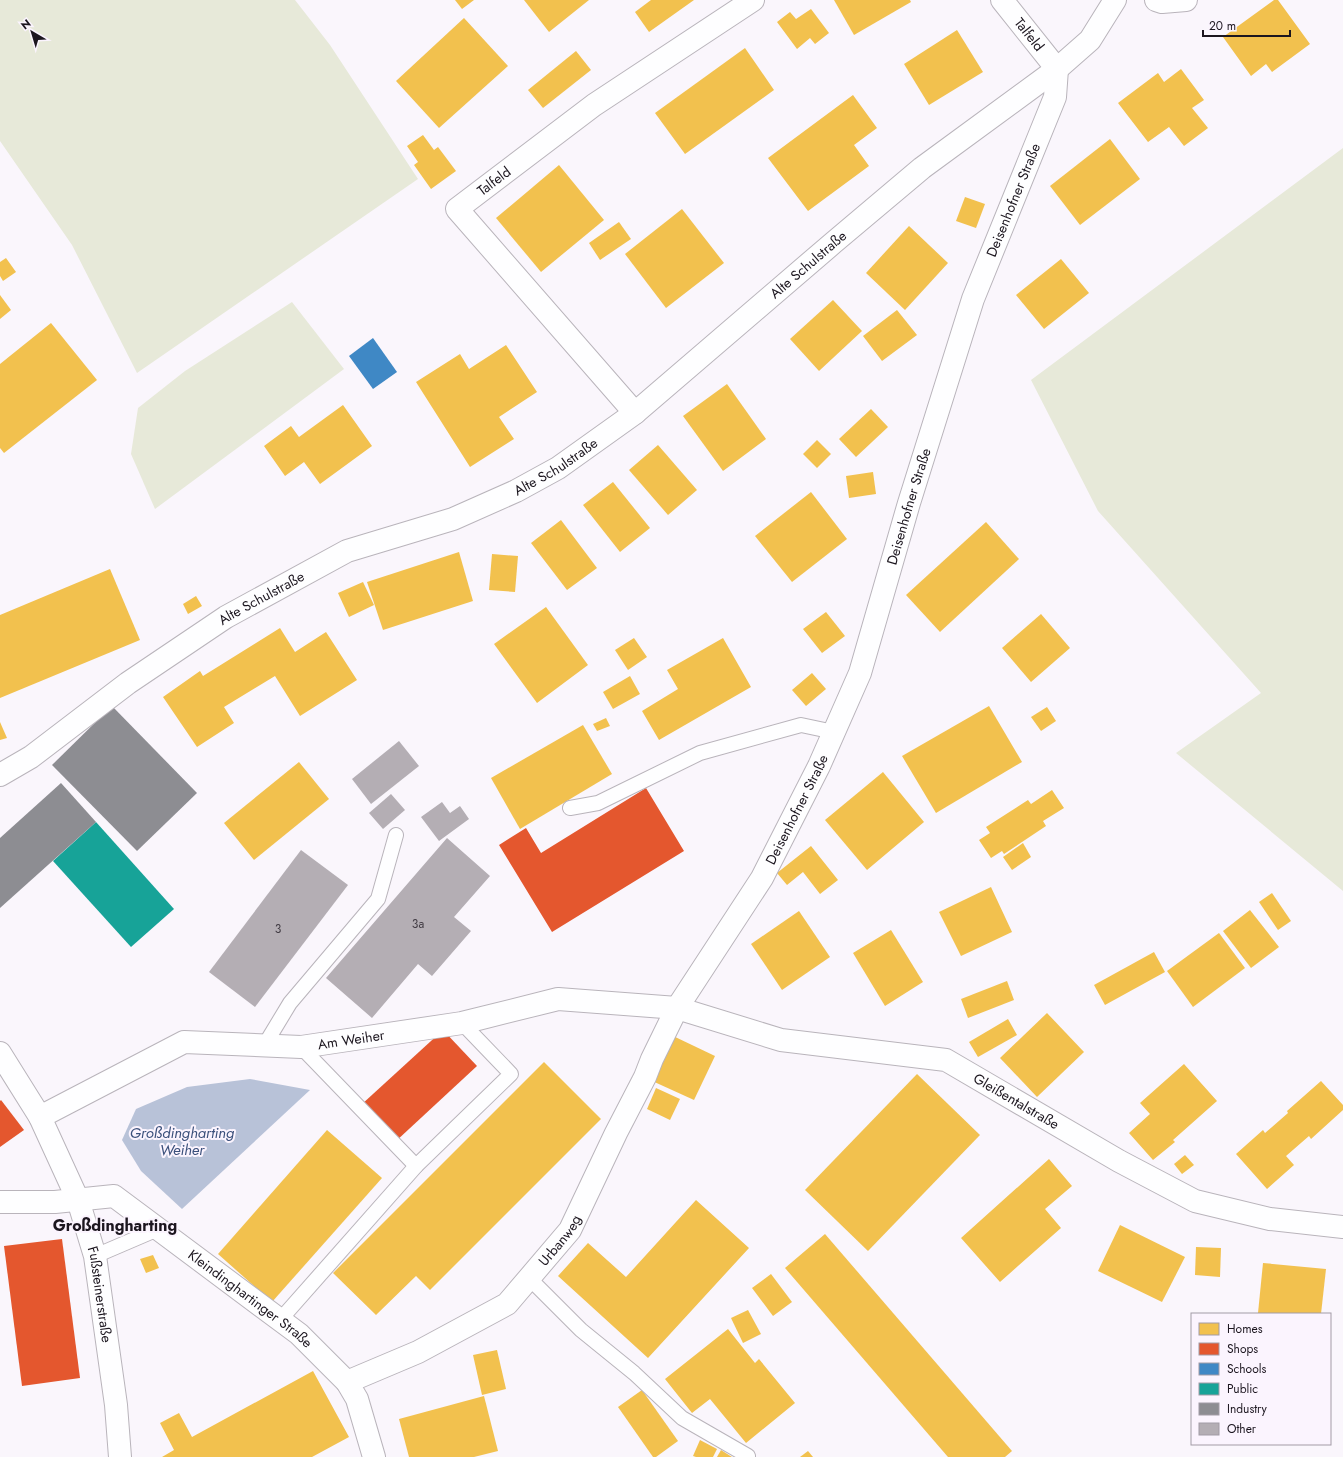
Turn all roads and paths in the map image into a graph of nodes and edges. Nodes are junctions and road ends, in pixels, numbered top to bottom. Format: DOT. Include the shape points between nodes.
graph roads {
  1 [pos="753,0"];
  2 [pos="1002,0"];
  3 [pos="1115,0"];
  4 [pos="1156,0"];
  5 [pos="1186,0"];
  6 [pos="1057,69"];
  7 [pos="635,413"];
  8 [pos="834,732"];
  9 [pos="0,775"];
  10 [pos="570,808"];
  11 [pos="396,835"];
  12 [pos="677,1008"];
  13 [pos="462,1023"];
  14 [pos="264,1046"];
  15 [pos="301,1047"];
  16 [pos="2,1062"];
  17 [pos="40,1117"];
  18 [pos="416,1166"];
  19 [pos="78,1200"];
  20 [pos="0,1202"];
  21 [pos="1343,1227"];
  22 [pos="158,1229"];
  23 [pos="95,1256"];
  24 [pos="529,1278"];
  25 [pos="280,1320"];
  26 [pos="347,1382"];
  27 [pos="748,1456"];
  28 [pos="120,1457"];
  29 [pos="374,1457"];
  1 -- 7 [label="street, Talfeld" via="594,105 457,209"];
  2 -- 6 [label="street, Talfeld"];
  3 -- 6 [label="street" via="1090,40"];
  4 -- 5 [label="street"];
  6 -- 7 [label="street, Alte Schulstraße" via="922,168"];
  6 -- 8 [label="street, Deisenhofner Straße" via="1054,97 973,299 909,503 860,673"];
  7 -- 9 [label="street, Alte Schulstraße" via="558,468 516,491 453,519 347,551 226,617 128,683 31,757"];
  8 -- 10 [label="lane" via="801,725 700,753 598,803"];
  8 -- 12 [label="street, Deisenhofner Straße" via="762,878"];
  11 -- 14 [label="lane" via="378,899 290,1003"];
  12 -- 13 [label="street, Am Weiher" via="558,999"];
  12 -- 21 [label="street, Gleißentalstraße" via="781,1040 946,1060 1119,1161 1195,1201 1270,1219"];
  12 -- 24 [label="street, Urbanweg" via="646,1077 570,1230"];
  13 -- 15 [label="street, Am Weiher"];
  13 -- 18 [label="lane" via="511,1074"];
  14 -- 15 [label="street, Am Weiher"];
  14 -- 17 [label="street, Am Weiher" via="184,1042"];
  15 -- 18 [label="lane"];
  16 -- 17 [label="street, Fußsteinerstraße"];
  17 -- 19 [label="street, Fußsteinerstraße"];
  18 -- 25 [label="lane"];
  19 -- 20 [label="street, Kleindinghartinger Straße"];
  19 -- 22 [label="street, Kleindinghartinger Straße" via="114,1196"];
  19 -- 23 [label="street, Fußsteinerstraße"];
  22 -- 23 [label="lane"];
  22 -- 25 [label="street, Kleindinghartinger Straße"];
  23 -- 28 [label="street, Fußsteinerstraße" via="116,1405"];
  24 -- 26 [label="street, Urbanweg" via="507,1304 418,1352"];
  24 -- 27 [label="lane" via="581,1330 634,1373 682,1418"];
  25 -- 26 [label="street, Kleindinghartinger Straße" via="299,1334"];
  26 -- 29 [label="street, Kleindinghartinger Straße" via="356,1399"];
}
